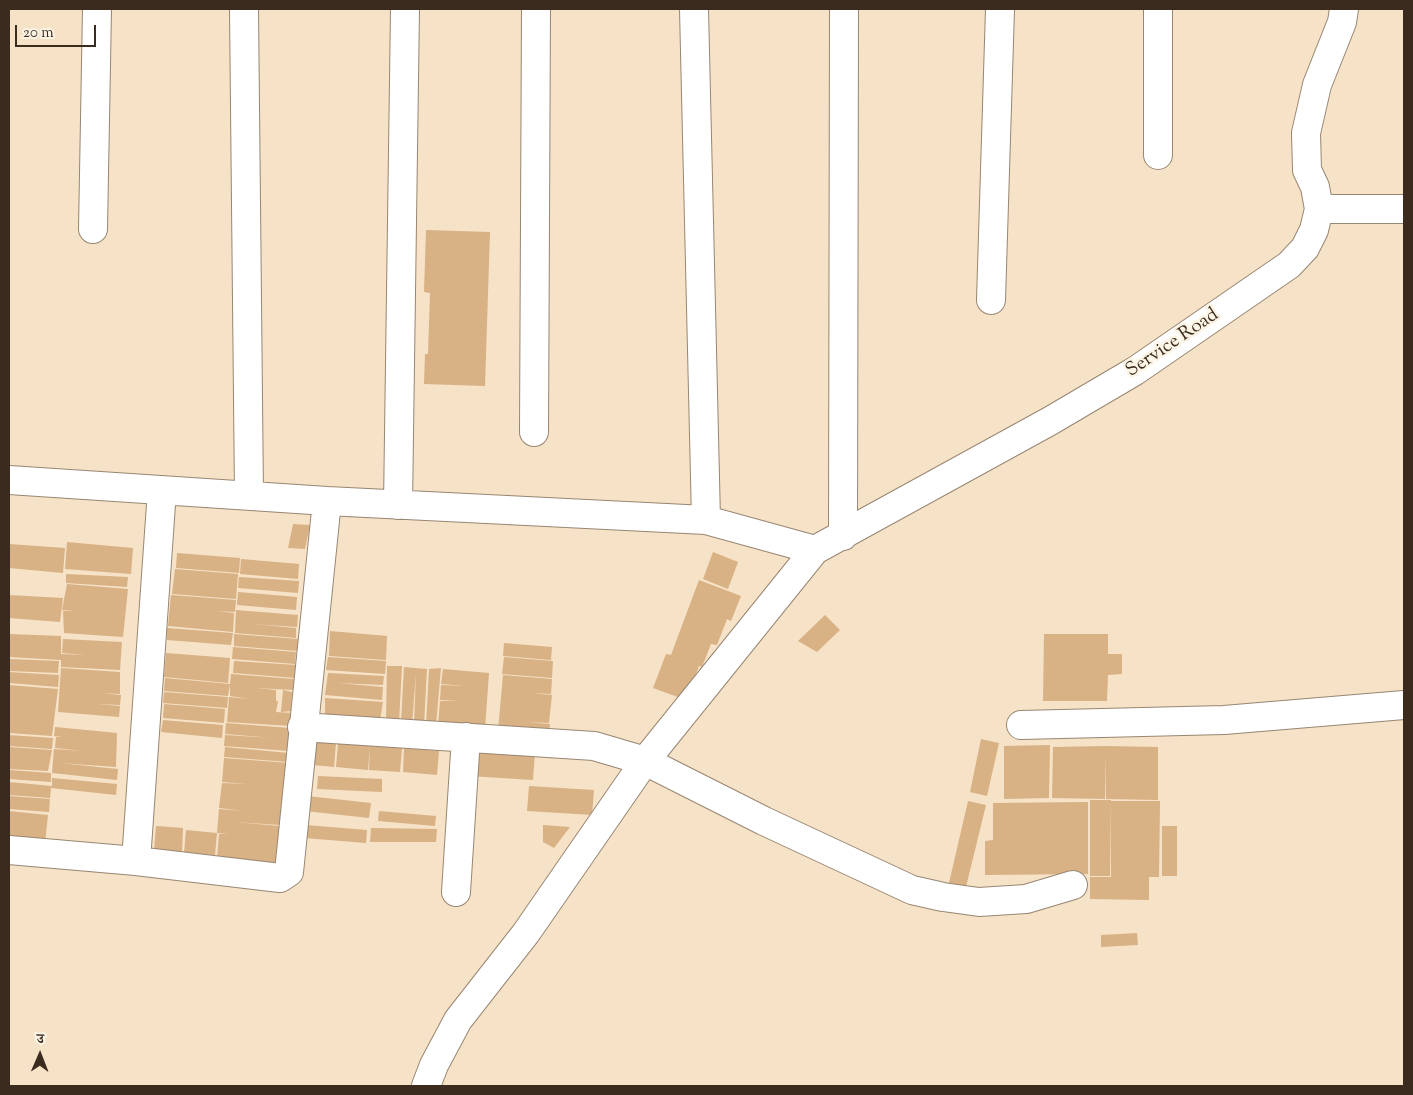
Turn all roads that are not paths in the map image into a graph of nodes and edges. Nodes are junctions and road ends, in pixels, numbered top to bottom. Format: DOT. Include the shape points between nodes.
graph roads {
  1 [pos="97,9"];
  2 [pos="244,9"];
  3 [pos="405,9"];
  4 [pos="536,9"];
  5 [pos="694,9"];
  6 [pos="844,9"];
  7 [pos="1000,9"];
  8 [pos="1158,9"];
  9 [pos="1344,9"];
  10 [pos="1158,155"];
  11 [pos="1319,209"];
  12 [pos="1404,209"];
  13 [pos="94,229"];
  14 [pos="991,300"];
  15 [pos="534,432"];
  16 [pos="9,480"];
  17 [pos="162,490"];
  18 [pos="249,494"];
  19 [pos="326,501"];
  20 [pos="398,505"];
  21 [pos="706,520"];
  22 [pos="843,536"];
  23 [pos="815,550"];
  24 [pos="1404,705"];
  25 [pos="1021,725"];
  26 [pos="302,727"];
  27 [pos="466,737"];
  28 [pos="645,761"];
  29 [pos="9,850"];
  30 [pos="136,861"];
  31 [pos="1073,885"];
  32 [pos="456,892"];
  33 [pos="426,1086"];
  1 -- 13 [label="street"];
  2 -- 18 [label="street"];
  3 -- 20 [label="street"];
  4 -- 15 [label="street"];
  5 -- 21 [label="street"];
  6 -- 22 [label="street"];
  7 -- 14 [label="street"];
  8 -- 10 [label="street"];
  9 -- 11 [label="street, Service Road" via="1317,85 1306,134 1308,170"];
  11 -- 12 [label="street"];
  11 -- 22 [label="street, Service Road" via="1305,248 1281,271 1126,376"];
  16 -- 17 [label="street"];
  17 -- 18 [label="street"];
  17 -- 30 [label="street"];
  18 -- 19 [label="street"];
  19 -- 20 [label="street"];
  19 -- 26 [label="street"];
  20 -- 21 [label="street"];
  21 -- 23 [label="street"];
  22 -- 23 [label="street, Service Road"];
  23 -- 28 [label="street"];
  24 -- 25 [label="street" via="1224,720"];
  26 -- 27 [label="street"];
  26 -- 30 [label="street" via="289,872 280,878"];
  27 -- 28 [label="street" via="594,746"];
  27 -- 32 [label="street"];
  28 -- 31 [label="street" via="912,890 979,902 1026,899"];
  28 -- 33 [label="street" via="526,933 458,1020"];
  29 -- 30 [label="street"];
}
